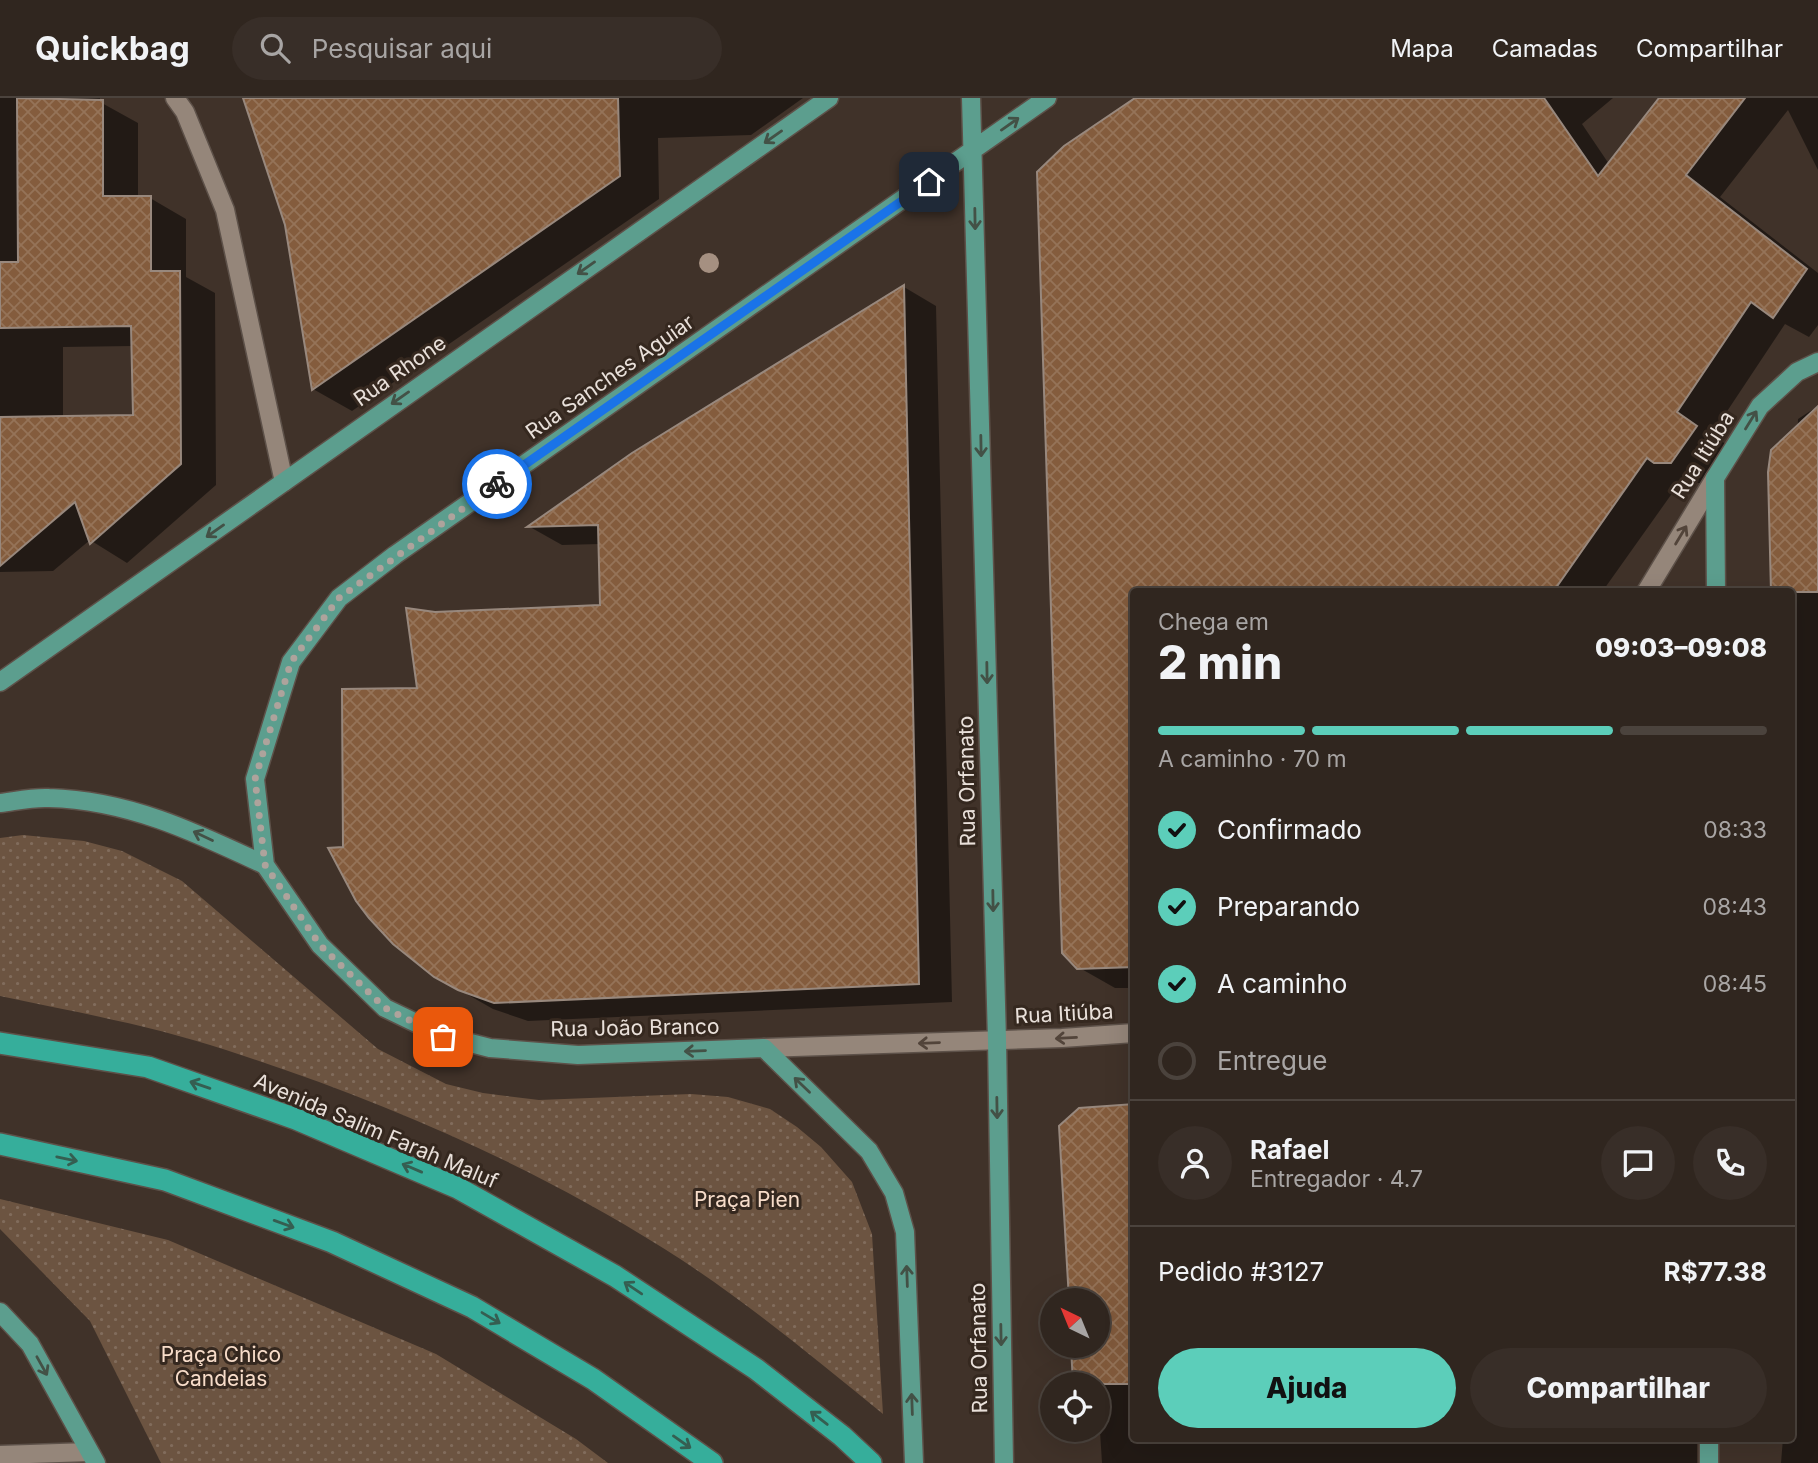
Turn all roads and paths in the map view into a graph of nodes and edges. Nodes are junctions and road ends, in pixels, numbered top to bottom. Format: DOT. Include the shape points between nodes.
graph roads {
  1 [pos="175,98"];
  2 [pos="828,98"];
  3 [pos="971,98"];
  4 [pos="1047,98"];
  5 [pos="973,150"];
  6 [pos="1818,362"];
  7 [pos="1715,478"];
  8 [pos="284,482"];
  9 [pos="1648,588"];
  10 [pos="1716,588"];
  11 [pos="0,682"];
  12 [pos="0,803"];
  13 [pos="265,865"];
  14 [pos="1130,1033"];
  15 [pos="997,1040"];
  16 [pos="0,1044"];
  17 [pos="764,1048"];
  18 [pos="0,1144"];
  19 [pos="0,1312"];
  20 [pos="1709,1442"];
  21 [pos="0,1455"];
  22 [pos="93,1457"];
  23 [pos="712,1463"];
  24 [pos="871,1463"];
  25 [pos="914,1463"];
  26 [pos="1004,1463"];
  27 [pos="1709,1463"];
  1 -- 8 [label="street" via="225,210"];
  2 -- 8 [label="main road, Rua Rhone, one-way"];
  3 -- 5 [label="main road, Rua Orfanato"];
  5 -- 4 [label="main road, Rua Sanches Aguiar, one-way"];
  5 -- 13 [label="main road, Rua Sanches Aguiar" via="339,598 291,662 255,779"];
  5 -- 15 [label="main road, Rua Orfanato, one-way"];
  7 -- 6 [label="main road, Rua Itiúba, one-way" via="1760,407 1797,372"];
  9 -- 7 [label="street, Rua Itiúba, one-way"];
  7 -- 10 [label="main road"];
  8 -- 11 [label="main road, Rua Rhone, one-way"];
  13 -- 12 [label="main road, one-way" via="170,821 125,806 48,798"];
  17 -- 13 [label="main road, Rua João Branco, one-way" via="578,1055 490,1048 443,1037 385,1008 320,945"];
  14 -- 15 [label="street, Rua Itiúba, one-way"];
  15 -- 17 [label="street, Rua João Branco, one-way"];
  15 -- 26 [label="main road, Rua Orfanato, one-way"];
  24 -- 16 [label="highway, Avenida Salim Farah Maluf, one-way" via="756,1369 615,1276 458,1188 296,1119 148,1067"];
  25 -- 17 [label="main road, one-way" via="905,1232 894,1193 869,1150"];
  18 -- 23 [label="highway, one-way" via="165,1180 332,1242 472,1307 593,1378"];
  19 -- 22 [label="main road, one-way" via="30,1344"];
  20 -- 27 [label="main road"];
  21 -- 22 [label="street"];
}
